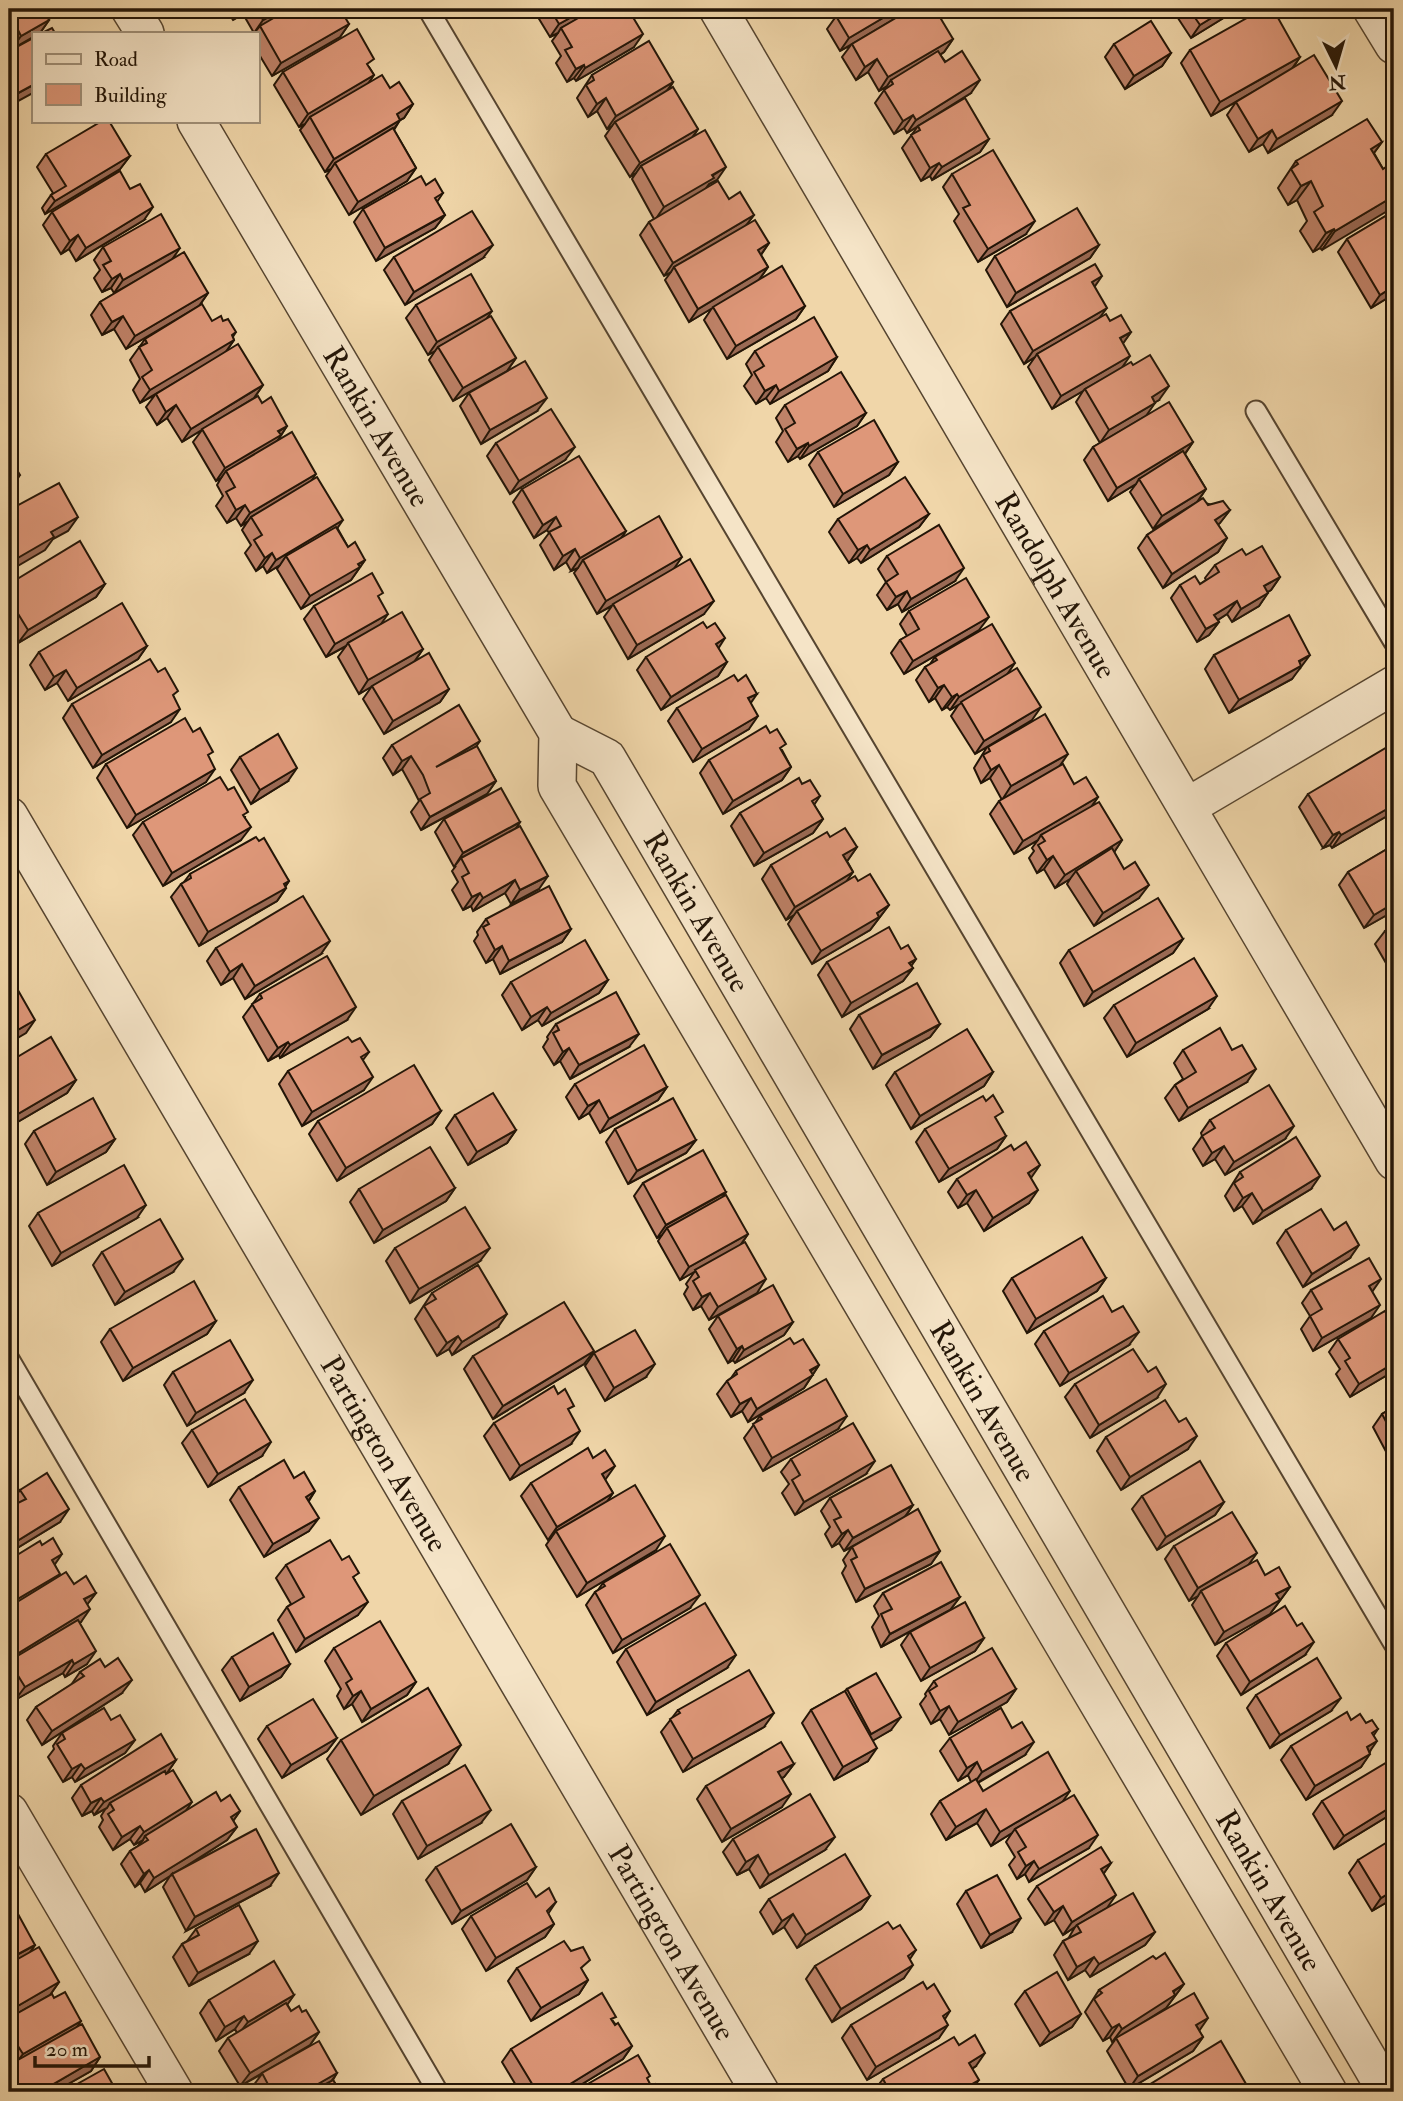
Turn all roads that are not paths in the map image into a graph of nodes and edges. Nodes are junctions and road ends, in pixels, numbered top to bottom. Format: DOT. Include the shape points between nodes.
graph roads {
  1 [pos="130,9"];
  2 [pos="428,9"];
  3 [pos="718,9"];
  4 [pos="1372,9"];
  5 [pos="144,32"];
  6 [pos="1394,45"];
  7 [pos="197,122"];
  8 [pos="1256,411"];
  9 [pos="1394,642"];
  10 [pos="1394,685"];
  11 [pos="558,733"];
  12 [pos="1187,807"];
  13 [pos="9,816"];
  14 [pos="1394,1161"];
  15 [pos="9,1359"];
  16 [pos="1394,1644"];
  17 [pos="9,1812"];
  18 [pos="174,2092"];
  19 [pos="438,2092"];
  20 [pos="760,2092"];
  21 [pos="1328,2092"];
  22 [pos="1387,2092"];
  1 -- 5 [label="street"];
  2 -- 16 [label="lane"];
  3 -- 12 [label="street, Randolph Avenue"];
  4 -- 6 [label="street"];
  7 -- 11 [label="street, Rankin Avenue"];
  8 -- 9 [label="lane"];
  10 -- 12 [label="street"];
  11 -- 21 [label="street, Rankin Avenue" via="558,786"];
  11 -- 22 [label="street, Rankin Avenue" via="607,758"];
  12 -- 14 [label="street, Randolph Avenue"];
  13 -- 20 [label="street, Partington Avenue"];
  15 -- 19 [label="lane"];
  17 -- 18 [label="street"];
}
